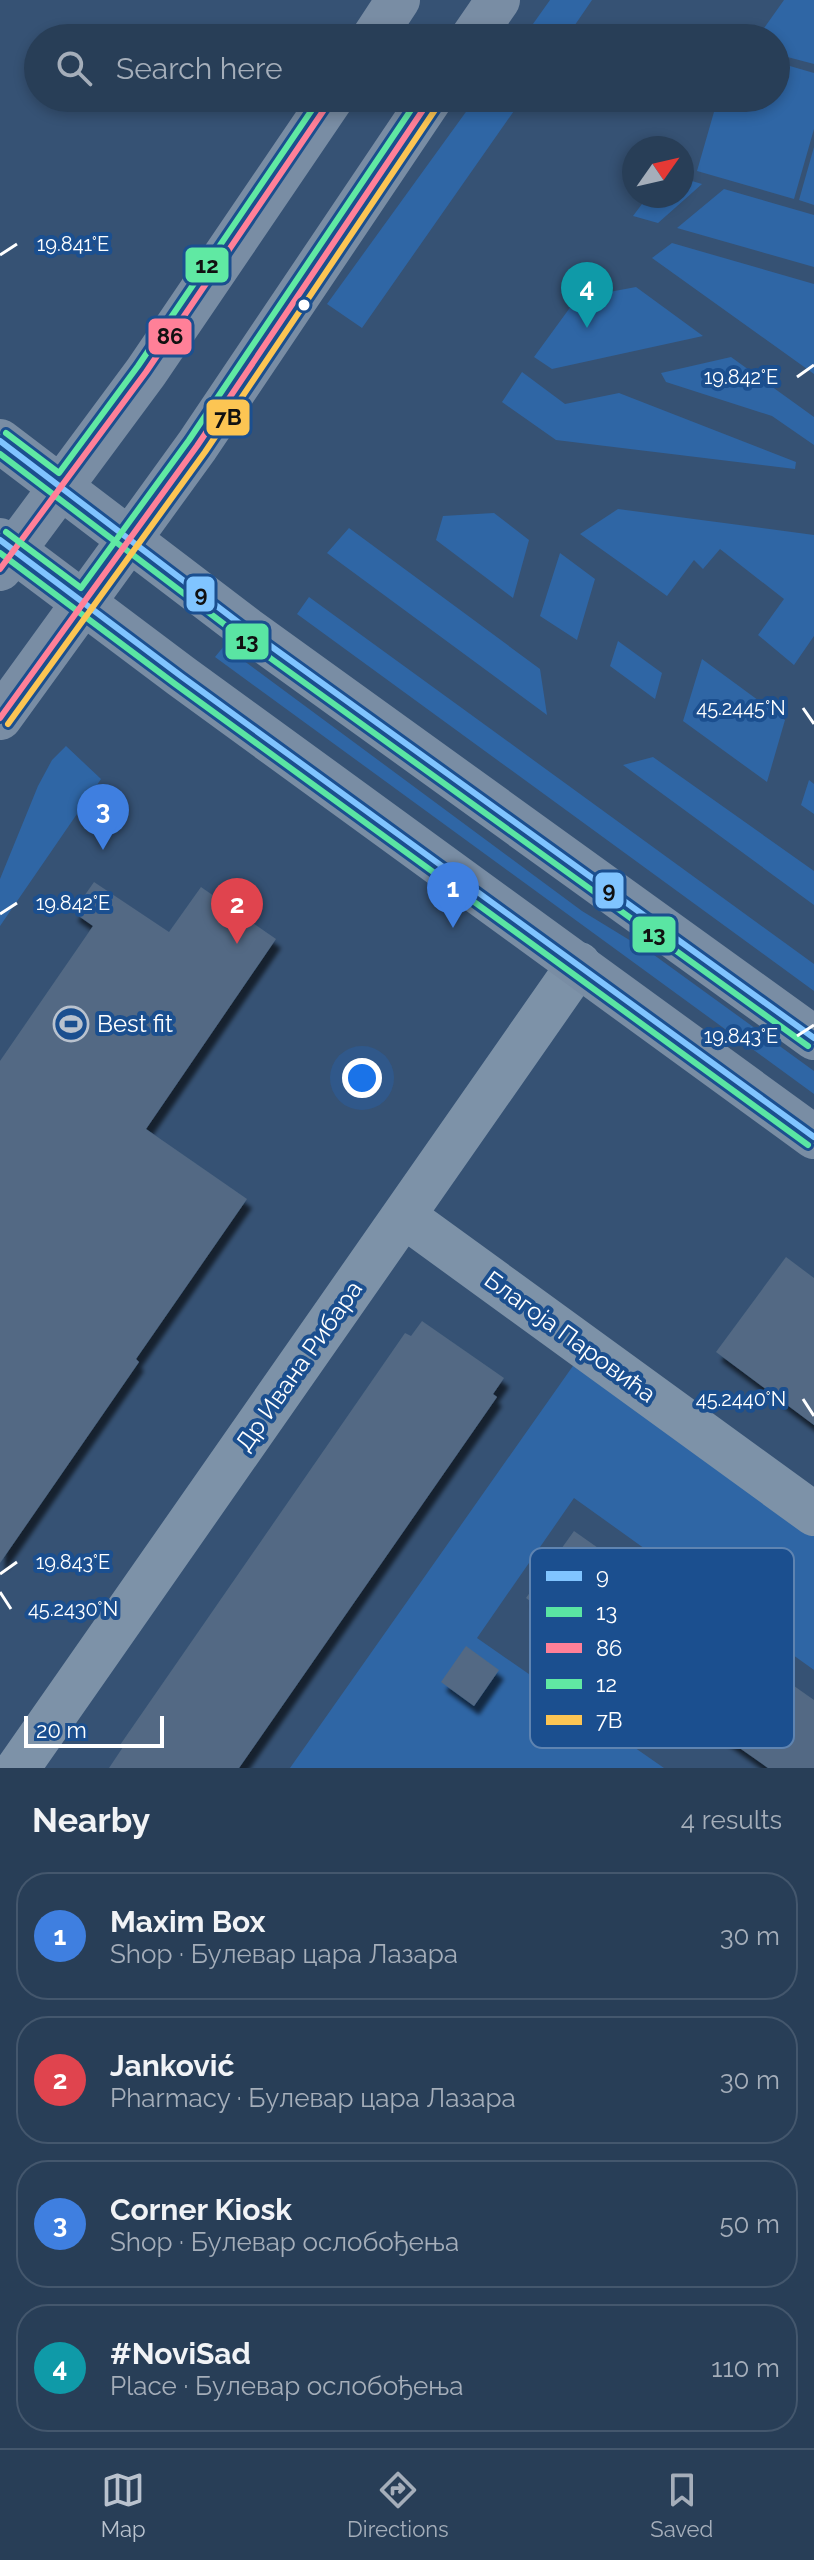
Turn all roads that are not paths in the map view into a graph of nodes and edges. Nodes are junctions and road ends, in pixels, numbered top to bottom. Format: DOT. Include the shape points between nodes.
graph roads {
  1 [pos="398,0"];
  2 [pos="498,0"];
  3 [pos="382,24"];
  4 [pos="482,24"];
  5 [pos="322,112"];
  6 [pos="422,112"];
  7 [pos="0,441"];
  8 [pos="61,487"];
  9 [pos="130,540"];
  10 [pos="5,553"];
  11 [pos="83,602"];
  12 [pos="0,718"];
  13 [pos="579,964"];
  14 [pos="814,1038"];
  15 [pos="814,1137"];
  16 [pos="404,1216"];
  17 [pos="814,1514"];
  18 [pos="18,1768"];
  1 -- 3 [label="main road"];
  2 -- 4 [label="main road"];
  5 -- 8 [label="main road"];
  6 -- 9 [label="main road"];
  7 -- 8 [label="main road"];
  8 -- 9 [label="main road"];
  8 -- 10 [label="main road"];
  9 -- 11 [label="main road"];
  9 -- 14 [label="main road"];
  10 -- 11 [label="main road"];
  11 -- 12 [label="main road"];
  11 -- 13 [label="main road"];
  13 -- 15 [label="main road"];
  13 -- 16 [label="street, Др Ивана Рибара"];
  16 -- 17 [label="street, Благоја Паровића"];
  16 -- 18 [label="street, Др Ивана Рибара"];
}
